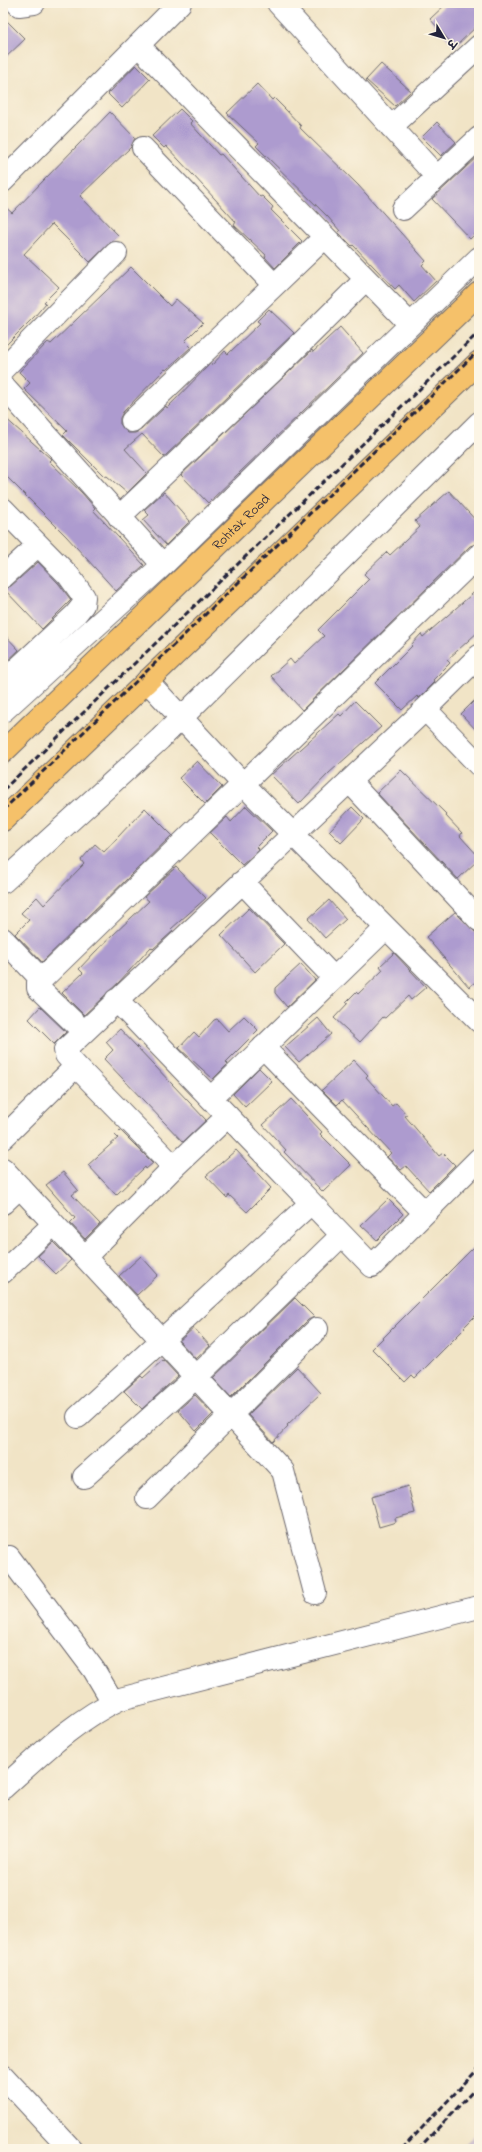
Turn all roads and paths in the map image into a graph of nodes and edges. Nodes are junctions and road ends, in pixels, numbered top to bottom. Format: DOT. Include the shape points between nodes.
graph roads {
  1 [pos="17,3"];
  2 [pos="34,3"];
  3 [pos="180,3"];
  4 [pos="278,3"];
  5 [pos="138,45"];
  6 [pos="479,46"];
  7 [pos="391,127"];
  8 [pos="479,138"];
  9 [pos="143,148"];
  10 [pos="4,177"];
  11 [pos="437,177"];
  12 [pos="403,209"];
  13 [pos="325,236"];
  14 [pos="116,254"];
  15 [pos="479,258"];
  16 [pos="366,279"];
  17 [pos="274,285"];
  18 [pos="479,293"];
  19 [pos="410,324"];
  20 [pos="479,362"];
  21 [pos="3,369"];
  22 [pos="3,386"];
  23 [pos="132,421"];
  24 [pos="479,423"];
  25 [pos="3,509"];
  26 [pos="119,517"];
  27 [pos="38,545"];
  28 [pos="479,555"];
  29 [pos="163,565"];
  30 [pos="3,577"];
  31 [pos="82,592"];
  32 [pos="105,618"];
  33 [pos="478,659"];
  34 [pos="147,681"];
  35 [pos="3,682"];
  36 [pos="425,709"];
  37 [pos="3,712"];
  38 [pos="182,717"];
  39 [pos="3,752"];
  40 [pos="479,765"];
  41 [pos="349,781"];
  42 [pos="243,784"];
  43 [pos="3,820"];
  44 [pos="293,834"];
  45 [pos="3,882"];
  46 [pos="242,882"];
  47 [pos="479,920"];
  48 [pos="386,928"];
  49 [pos="3,939"];
  50 [pos="334,978"];
  51 [pos="42,980"];
  52 [pos="116,1000"];
  53 [pos="479,1021"];
  54 [pos="83,1031"];
  55 [pos="264,1047"];
  56 [pos="76,1066"];
  57 [pos="210,1098"];
  58 [pos="228,1116"];
  59 [pos="3,1138"];
  60 [pos="479,1159"];
  61 [pos="174,1167"];
  62 [pos="3,1169"];
  63 [pos="20,1187"];
  64 [pos="3,1203"];
  65 [pos="311,1203"];
  66 [pos="425,1213"];
  67 [pos="54,1224"];
  68 [pos="342,1235"];
  69 [pos="85,1257"];
  70 [pos="3,1272"];
  71 [pos="317,1329"];
  72 [pos="162,1340"];
  73 [pos="196,1377"];
  74 [pos="232,1416"];
  75 [pos="78,1417"];
  76 [pos="84,1477"];
  77 [pos="146,1498"];
  78 [pos="9,1557"];
  79 [pos="315,1593"];
  80 [pos="479,1607"];
  81 [pos="113,1702"];
  82 [pos="3,1788"];
  83 [pos="3,2076"];
  84 [pos="71,2149"];
  1 -- 2 [label="street"];
  3 -- 5 [label="street"];
  4 -- 7 [label="street"];
  5 -- 10 [label="street"];
  5 -- 13 [label="street"];
  6 -- 7 [label="street"];
  7 -- 11 [label="street"];
  8 -- 11 [label="street"];
  9 -- 17 [label="street"];
  11 -- 12 [label="street"];
  13 -- 16 [label="street"];
  13 -- 17 [label="street"];
  14 -- 21 [label="street"];
  15 -- 19 [label="street"];
  16 -- 19 [label="street"];
  16 -- 26 [label="street"];
  17 -- 23 [label="street"];
  18 -- 39 [label="main road, Rohtak Road"];
  19 -- 29 [label="street"];
  20 -- 34 [label="main road"];
  22 -- 26 [label="street"];
  24 -- 38 [label="street"];
  25 -- 27 [label="street"];
  26 -- 29 [label="street"];
  27 -- 30 [label="street"];
  27 -- 31 [label="street"];
  28 -- 42 [label="street"];
  29 -- 32 [label="street"];
  31 -- 32 [label="street"];
  31 -- 35 [label="street" via="83,605 75,615"];
  32 -- 37 [label="street"];
  33 -- 36 [label="street"];
  34 -- 38 [label="street"];
  34 -- 43 [label="main road"];
  36 -- 40 [label="street"];
  36 -- 41 [label="street"];
  38 -- 42 [label="street"];
  38 -- 45 [label="street"];
  41 -- 44 [label="street"];
  41 -- 47 [label="street"];
  42 -- 44 [label="street"];
  42 -- 51 [label="street"];
  44 -- 46 [label="street"];
  44 -- 48 [label="street"];
  46 -- 50 [label="street"];
  46 -- 52 [label="street"];
  48 -- 50 [label="street"];
  48 -- 53 [label="street"];
  49 -- 51 [label="street"];
  50 -- 55 [label="street"];
  51 -- 54 [label="street" via="38,988"];
  52 -- 54 [label="street"];
  52 -- 57 [label="street"];
  54 -- 56 [label="street" via="65,1050 66,1055"];
  55 -- 57 [label="street"];
  55 -- 66 [label="street"];
  56 -- 59 [label="street"];
  56 -- 61 [label="street"];
  57 -- 58 [label="street"];
  58 -- 61 [label="street"];
  58 -- 65 [label="street"];
  60 -- 66 [label="street"];
  61 -- 69 [label="street"];
  62 -- 63 [label="street"];
  63 -- 64 [label="street"];
  63 -- 67 [label="street"];
  65 -- 68 [label="street"];
  65 -- 72 [label="street"];
  66 -- 68 [label="street" via="372,1266"];
  67 -- 69 [label="street"];
  67 -- 70 [label="street"];
  68 -- 73 [label="street"];
  69 -- 72 [label="street"];
  71 -- 74 [label="street"];
  72 -- 73 [label="street"];
  72 -- 75 [label="street"];
  73 -- 74 [label="street"];
  73 -- 76 [label="street"];
  74 -- 77 [label="street"];
  74 -- 79 [label="street" via="283,1471"];
  78 -- 81 [label="street" via="94,1670"];
  80 -- 81 [label="street" via="235,1668"];
  81 -- 82 [label="street" via="59,1738"];
  83 -- 84 [label="street"];
}
